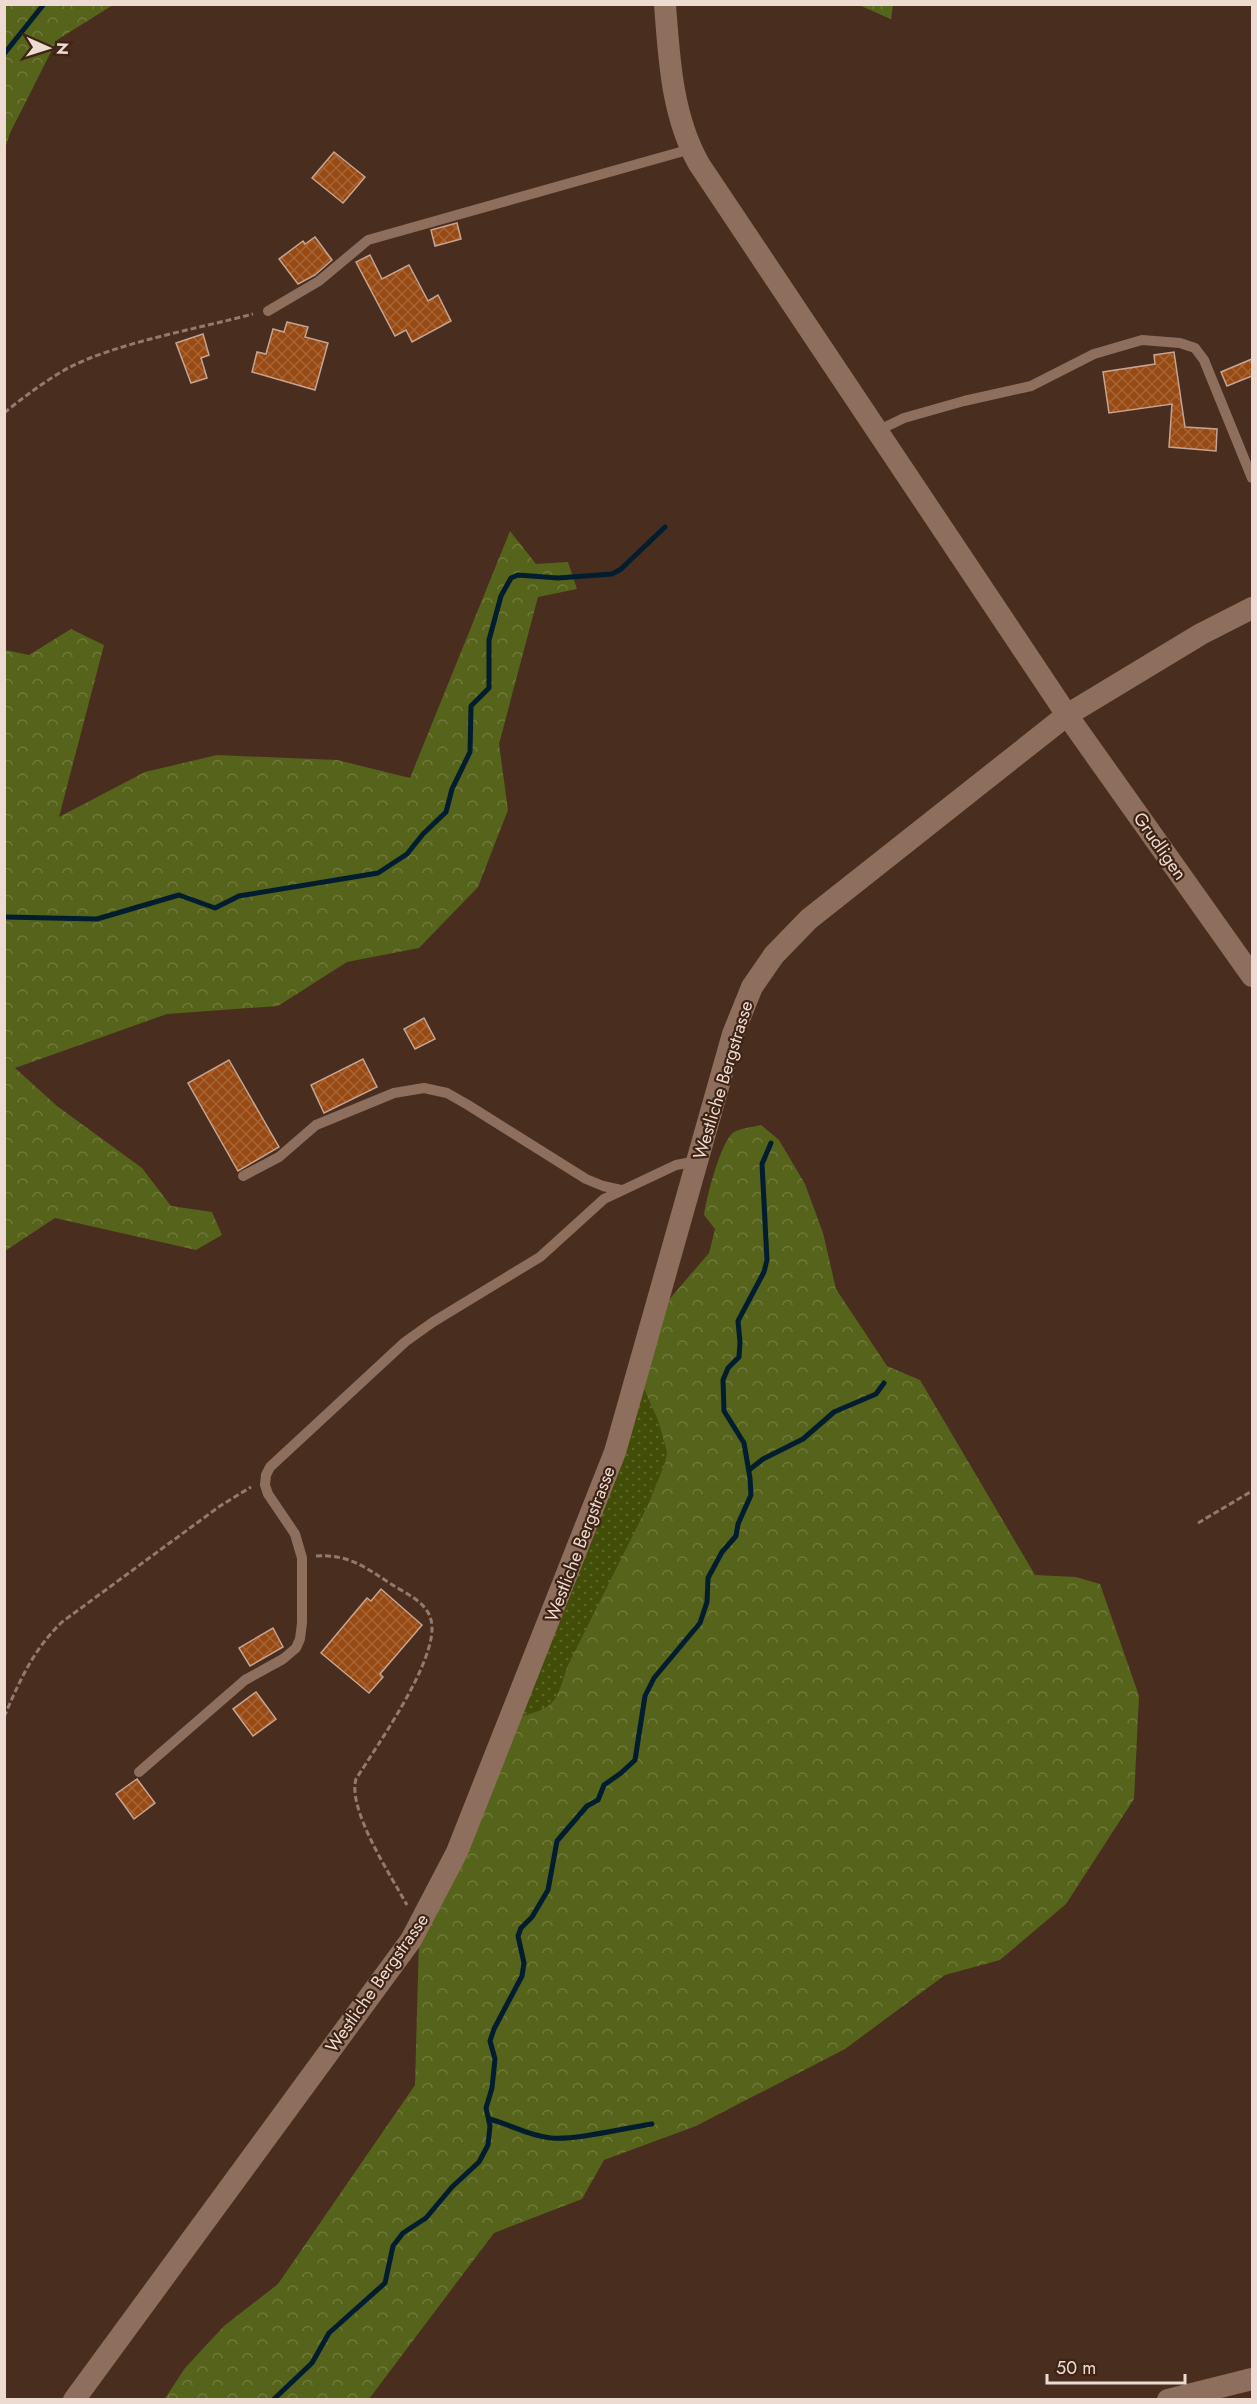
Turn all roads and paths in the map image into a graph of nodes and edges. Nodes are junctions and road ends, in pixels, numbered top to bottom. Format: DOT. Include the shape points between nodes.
graph roads {
  1 [pos="665,4"];
  2 [pos="691,149"];
  3 [pos="268,311"];
  4 [pos="4,413"];
  5 [pos="876,431"];
  6 [pos="1252,478"];
  7 [pos="1252,608"];
  8 [pos="1067,715"];
  9 [pos="1252,976"];
  10 [pos="697,1161"];
  11 [pos="243,1176"];
  12 [pos="621,1190"];
  13 [pos="265,1485"];
  14 [pos="1252,1491"];
  15 [pos="1198,1524"];
  16 [pos="302,1558"];
  17 [pos="4,1717"];
  18 [pos="139,1773"];
  19 [pos="422,1922"];
  20 [pos="1252,2379"];
  21 [pos="74,2400"];
  22 [pos="1167,2400"];
  1 -- 2 [label="street, Grudligen" via="677,108"];
  2 -- 3 [label="lane" via="368,240 319,281"];
  2 -- 5 [label="street, Grudligen"];
  3 -- 4 [label="path" via="105,353 38,386"];
  5 -- 6 [label="lane" via="924,413 1031,386 1094,354 1142,340 1180,343 1195,348 1204,360"];
  5 -- 8 [label="street, Grudligen"];
  7 -- 8 [label="street, Westliche Bergstrasse" via="1201,634"];
  8 -- 9 [label="street, Grudligen"];
  8 -- 10 [label="street, Westliche Bergstrasse" via="810,918 774,955 752,987 733,1034"];
  10 -- 12 [label="lane" via="676,1165"];
  10 -- 19 [label="street, Westliche Bergstrasse" via="615,1452 457,1852"];
  11 -- 12 [label="lane" via="279,1157 316,1125 394,1093 424,1088 447,1093 586,1179"];
  12 -- 13 [label="lane" via="604,1198 540,1257 405,1342 270,1467"];
  13 -- 16 [label="lane" via="295,1534"];
  13 -- 17 [label="path" via="250,1487 220,1506 62,1622 30,1660"];
  14 -- 15 [label="path"];
  16 -- 18 [label="lane" via="302,1623 296,1648 245,1680"];
  16 -- 19 [label="path" via="332,1555 355,1561 418,1601 432,1621 431,1638 414,1686 353,1789 358,1814 408,1908"];
  19 -- 21 [label="street, Westliche Bergstrasse"];
  20 -- 22 [label="street"];
}
